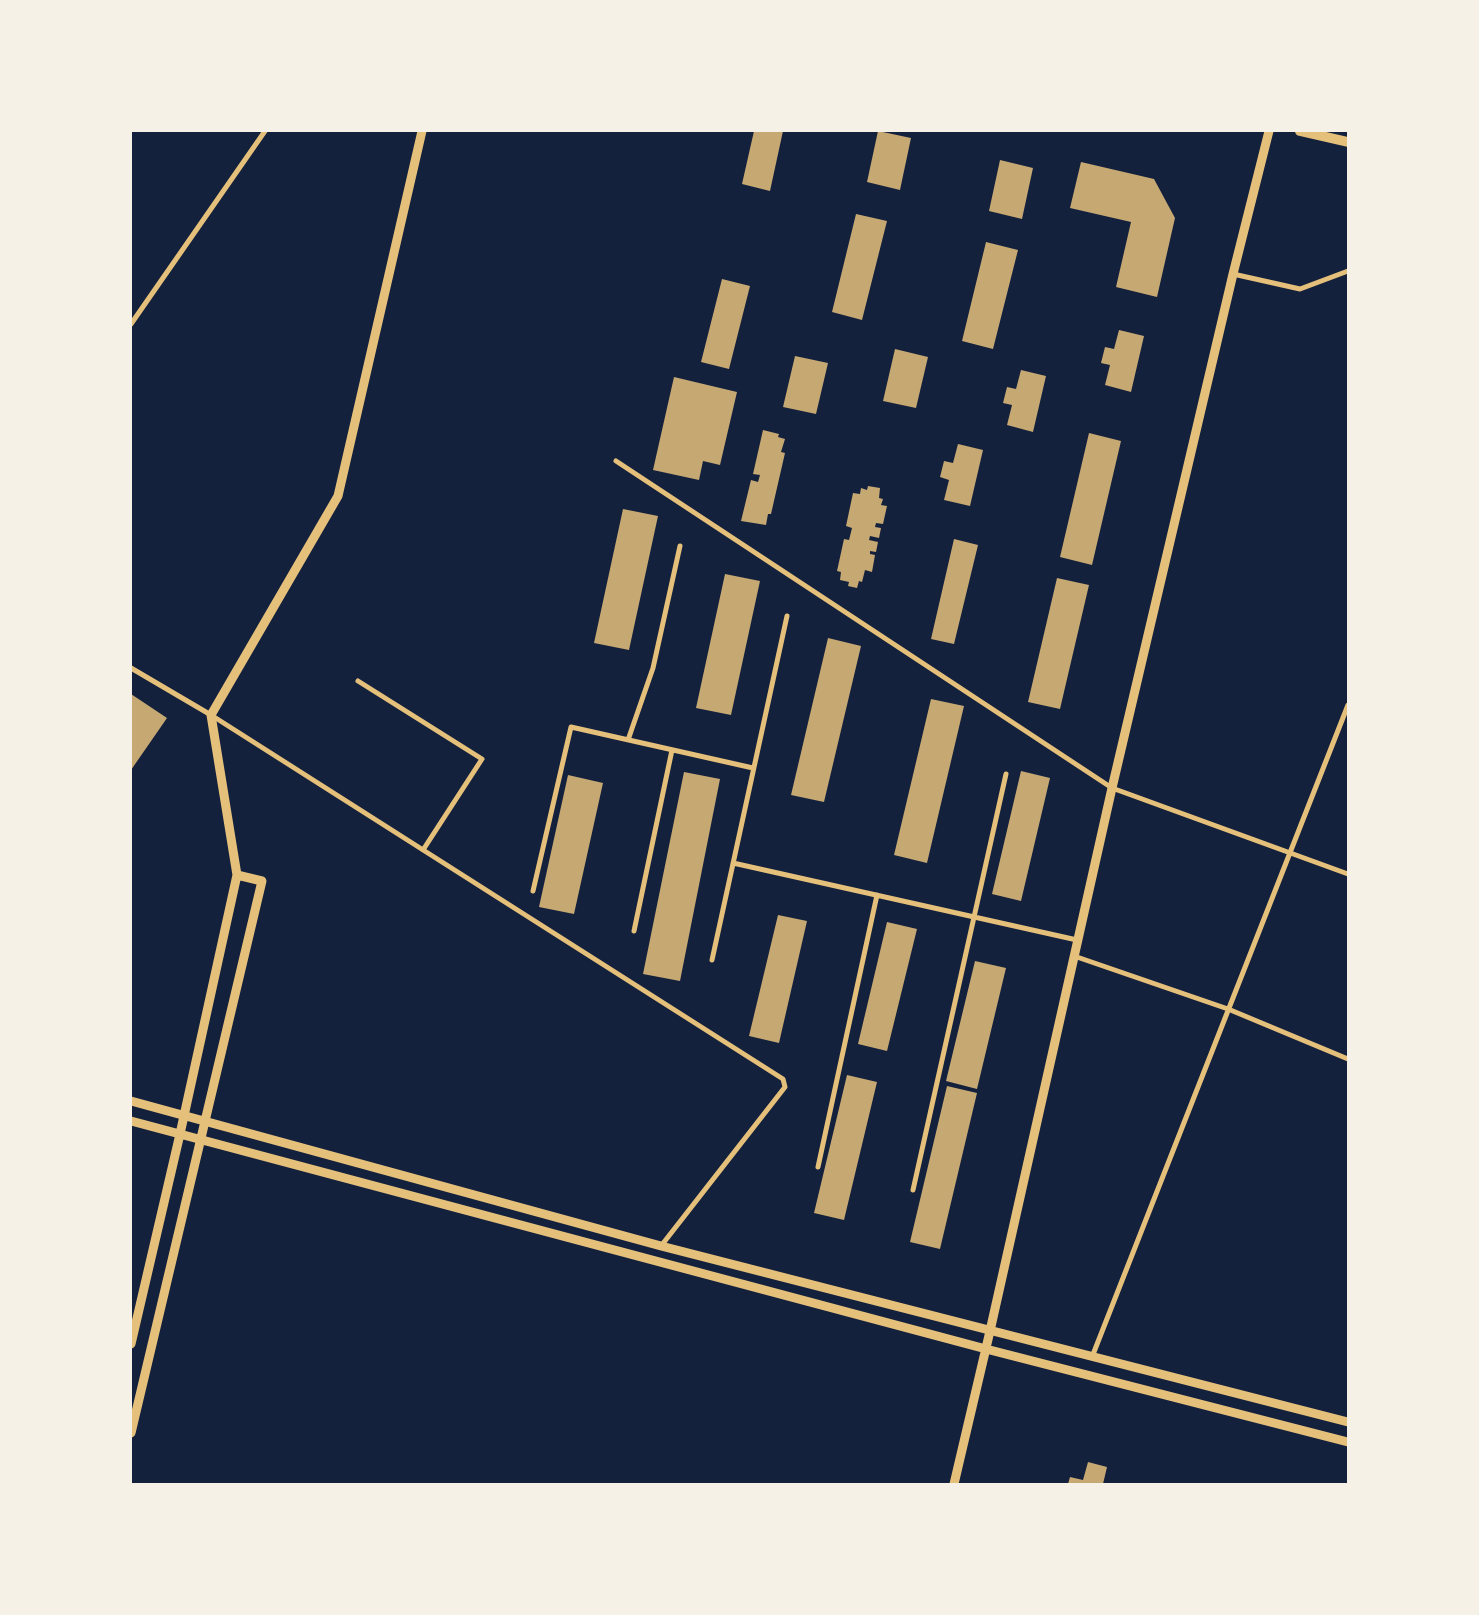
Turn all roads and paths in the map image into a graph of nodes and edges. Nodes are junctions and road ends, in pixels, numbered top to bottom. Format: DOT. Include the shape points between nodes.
graph roads {
  1 [pos="265,131"];
  2 [pos="422,131"];
  3 [pos="1270,131"];
  4 [pos="1300,131"];
  5 [pos="1348,142"];
  6 [pos="1348,271"];
  7 [pos="1233,274"];
  8 [pos="131,324"];
  9 [pos="616,461"];
  10 [pos="680,546"];
  11 [pos="787,616"];
  12 [pos="131,668"];
  13 [pos="358,681"];
  14 [pos="1348,706"];
  15 [pos="211,715"];
  16 [pos="628,740"];
  17 [pos="672,750"];
  18 [pos="754,768"];
  19 [pos="1006,774"];
  20 [pos="1112,788"];
  21 [pos="423,850"];
  22 [pos="1290,853"];
  23 [pos="733,863"];
  24 [pos="1348,874"];
  25 [pos="237,875"];
  26 [pos="533,892"];
  27 [pos="877,895"];
  28 [pos="974,916"];
  29 [pos="634,931"];
  30 [pos="1078,940"];
  31 [pos="1074,956"];
  32 [pos="712,960"];
  33 [pos="1228,1009"];
  34 [pos="1348,1059"];
  35 [pos="131,1101"];
  36 [pos="184,1116"];
  37 [pos="131,1121"];
  38 [pos="205,1122"];
  39 [pos="180,1134"];
  40 [pos="201,1140"];
  41 [pos="818,1167"];
  42 [pos="913,1190"];
  43 [pos="661,1246"];
  44 [pos="990,1331"];
  45 [pos="131,1344"];
  46 [pos="986,1349"];
  47 [pos="1092,1357"];
  48 [pos="1348,1422"];
  49 [pos="131,1434"];
  50 [pos="1348,1442"];
  51 [pos="954,1484"];
  1 -- 8 [label="street"];
  2 -- 15 [label="street" via="338,496"];
  3 -- 7 [label="street"];
  4 -- 5 [label="main road"];
  6 -- 7 [label="street" via="1300,288"];
  7 -- 20 [label="street"];
  9 -- 20 [label="street"];
  10 -- 16 [label="street" via="653,668"];
  11 -- 18 [label="street"];
  12 -- 15 [label="street"];
  13 -- 21 [label="street" via="482,759"];
  14 -- 22 [label="street"];
  15 -- 21 [label="street"];
  15 -- 25 [label="street"];
  16 -- 17 [label="street"];
  16 -- 26 [label="street" via="571,727"];
  17 -- 18 [label="street"];
  17 -- 29 [label="street"];
  18 -- 23 [label="street"];
  19 -- 28 [label="street"];
  20 -- 22 [label="street"];
  20 -- 30 [label="street"];
  21 -- 43 [label="street" via="782,1079 784,1087"];
  22 -- 24 [label="street"];
  22 -- 33 [label="street"];
  23 -- 27 [label="street"];
  23 -- 32 [label="street"];
  25 -- 36 [label="street"];
  25 -- 38 [label="street" via="262,882"];
  27 -- 28 [label="street"];
  27 -- 41 [label="street"];
  28 -- 30 [label="street"];
  28 -- 42 [label="street"];
  30 -- 31 [label="street"];
  31 -- 33 [label="street"];
  31 -- 44 [label="street"];
  33 -- 34 [label="street"];
  33 -- 47 [label="street"];
  35 -- 36 [label="street"];
  36 -- 38 [label="street"];
  36 -- 39 [label="street"];
  37 -- 39 [label="street"];
  38 -- 40 [label="street"];
  38 -- 43 [label="street"];
  39 -- 40 [label="street"];
  39 -- 45 [label="street"];
  40 -- 46 [label="street"];
  40 -- 49 [label="street"];
  43 -- 44 [label="street"];
  44 -- 46 [label="street"];
  44 -- 47 [label="street"];
  46 -- 50 [label="street"];
  46 -- 51 [label="street"];
  47 -- 48 [label="street"];
}
